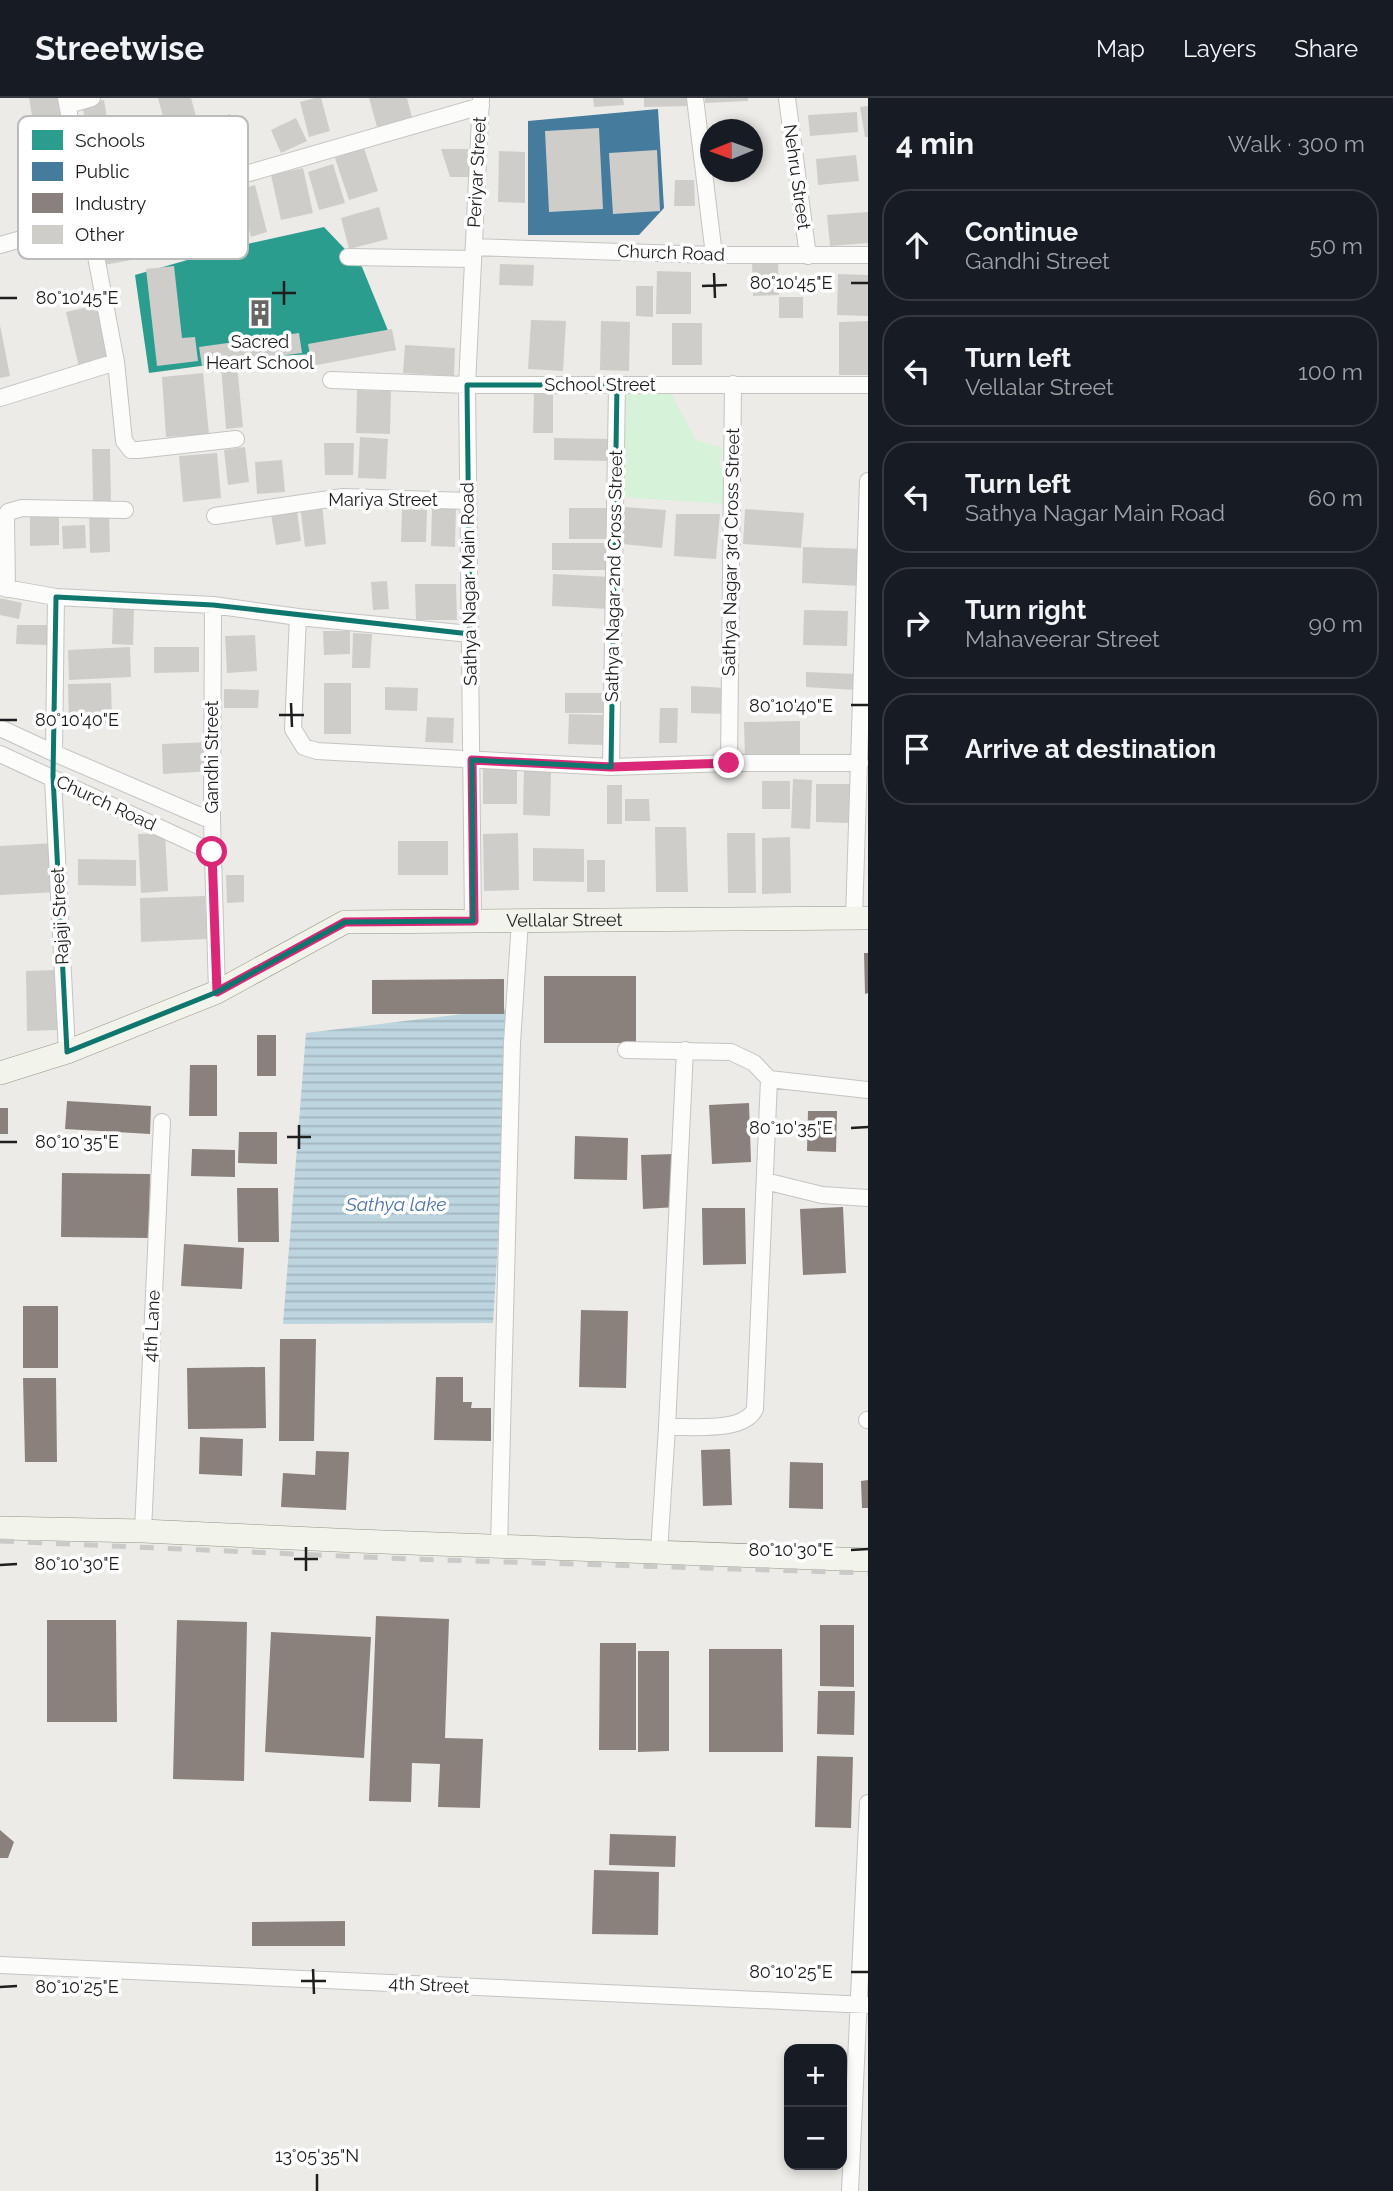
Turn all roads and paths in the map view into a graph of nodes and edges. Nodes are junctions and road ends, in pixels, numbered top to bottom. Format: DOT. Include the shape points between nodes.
graph roads {
  1 [pos="92,98"];
  2 [pos="695,98"];
  3 [pos="787,98"];
  4 [pos="67,101"];
  5 [pos="481,102"];
  6 [pos="248,172"];
  7 [pos="18,240"];
  8 [pos="0,245"];
  9 [pos="473,253"];
  10 [pos="714,255"];
  11 [pos="868,255"];
  12 [pos="808,256"];
  13 [pos="348,257"];
  14 [pos="96,259"];
  15 [pos="116,362"];
  16 [pos="331,380"];
  17 [pos="733,384"];
  18 [pos="467,385"];
  19 [pos="868,385"];
  20 [pos="617,386"];
  21 [pos="0,398"];
  22 [pos="236,439"];
  23 [pos="868,481"];
  24 [pos="468,501"];
  25 [pos="125,510"];
  26 [pos="215,516"];
  27 [pos="3,588"];
  28 [pos="56,597"];
  29 [pos="213,605"];
  30 [pos="298,617"];
  31 [pos="470,634"];
  32 [pos="0,728"];
  33 [pos="54,753"];
  34 [pos="0,754"];
  35 [pos="472,760"];
  36 [pos="729,763"];
  37 [pos="860,763"];
  38 [pos="611,767"];
  39 [pos="53,779"];
  40 [pos="212,821"];
  41 [pos="212,852"];
  42 [pos="861,918"];
  43 [pos="520,920"];
  44 [pos="474,921"];
  45 [pos="217,992"];
  46 [pos="625,1050"];
  47 [pos="685,1050"];
  48 [pos="67,1052"];
  49 [pos="0,1073"];
  50 [pos="769,1079"];
  51 [pos="868,1090"];
  52 [pos="162,1122"];
  53 [pos="765,1181"];
  54 [pos="868,1198"];
  55 [pos="667,1427"];
  56 [pos="0,1528"];
  57 [pos="143,1531"];
  58 [pos="499,1547"];
  59 [pos="659,1552"];
  60 [pos="868,1560"];
  61 [pos="868,1803"];
  62 [pos="867,1854"];
  63 [pos="0,1965"];
  64 [pos="863,2005"];
  65 [pos="850,2191"];
  1 -- 4 [label="street"];
  2 -- 10 [label="street"];
  3 -- 12 [label="street, Nehru Street"];
  5 -- 6 [label="street"];
  5 -- 9 [label="street, Periyar Street"];
  7 -- 8 [label="street"];
  9 -- 10 [label="street, Church Road"];
  9 -- 13 [label="street, Church Road"];
  9 -- 18 [label="street, Sathya Nagar Main Road"];
  10 -- 12 [label="street, Church Road"];
  11 -- 12 [label="street, Church Road"];
  14 -- 15 [label="street"];
  15 -- 21 [label="street"];
  15 -- 22 [label="street" via="124,442 131,450"];
  16 -- 18 [label="street, School Street"];
  17 -- 19 [label="street, School Street"];
  17 -- 20 [label="street, School Street"];
  17 -- 36 [label="street, Sathya Nagar 3rd Cross Street"];
  18 -- 20 [label="street, School Street"];
  18 -- 24 [label="street, Sathya Nagar Main Road"];
  20 -- 38 [label="street, Sathya Nagar 2nd Cross Street"];
  23 -- 37 [label="street"];
  24 -- 26 [label="street, Mariya Street" via="343,497"];
  24 -- 31 [label="street, Sathya Nagar Main Road"];
  25 -- 27 [label="street" via="22,508 8,512"];
  27 -- 28 [label="street"];
  28 -- 29 [label="street"];
  28 -- 33 [label="street"];
  29 -- 30 [label="street"];
  29 -- 40 [label="street, Gandhi Street"];
  30 -- 31 [label="street"];
  30 -- 35 [label="street" via="293,729 304,747"];
  31 -- 35 [label="street, Sathya Nagar Main Road"];
  32 -- 33 [label="street, Church Road"];
  33 -- 40 [label="street, Church Road"];
  34 -- 39 [label="street, Church Road"];
  35 -- 38 [label="street"];
  35 -- 44 [label="street, Sathya Nagar Main Road"];
  36 -- 37 [label="street"];
  36 -- 38 [label="street"];
  37 -- 42 [label="street"];
  39 -- 41 [label="street, Church Road"];
  39 -- 48 [label="street, Rajaji Street"];
  40 -- 41 [label="street, Gandhi Street"];
  41 -- 45 [label="street, Gandhi Street"];
  42 -- 43 [label="street, Vellalar Street"];
  43 -- 44 [label="street, Vellalar Street"];
  43 -- 58 [label="street" via="512,1043"];
  44 -- 45 [label="street, Vellalar Street" via="345,922"];
  45 -- 48 [label="street, Vellalar Street"];
  46 -- 47 [label="street"];
  47 -- 50 [label="street" via="731,1052 754,1063"];
  47 -- 55 [label="street"];
  48 -- 49 [label="street, Vellalar Street"];
  50 -- 51 [label="street"];
  50 -- 53 [label="street"];
  52 -- 57 [label="street, 4th Lane"];
  53 -- 54 [label="street" via="822,1195"];
  53 -- 55 [label="street" via="755,1409 737,1425"];
  55 -- 59 [label="street"];
  56 -- 57 [label="street"];
  57 -- 58 [label="street"];
  58 -- 59 [label="street"];
  59 -- 60 [label="street"];
  61 -- 62 [label="street"];
  62 -- 64 [label="street"];
  63 -- 64 [label="street, 4th Street"];
  64 -- 65 [label="street"];
}
